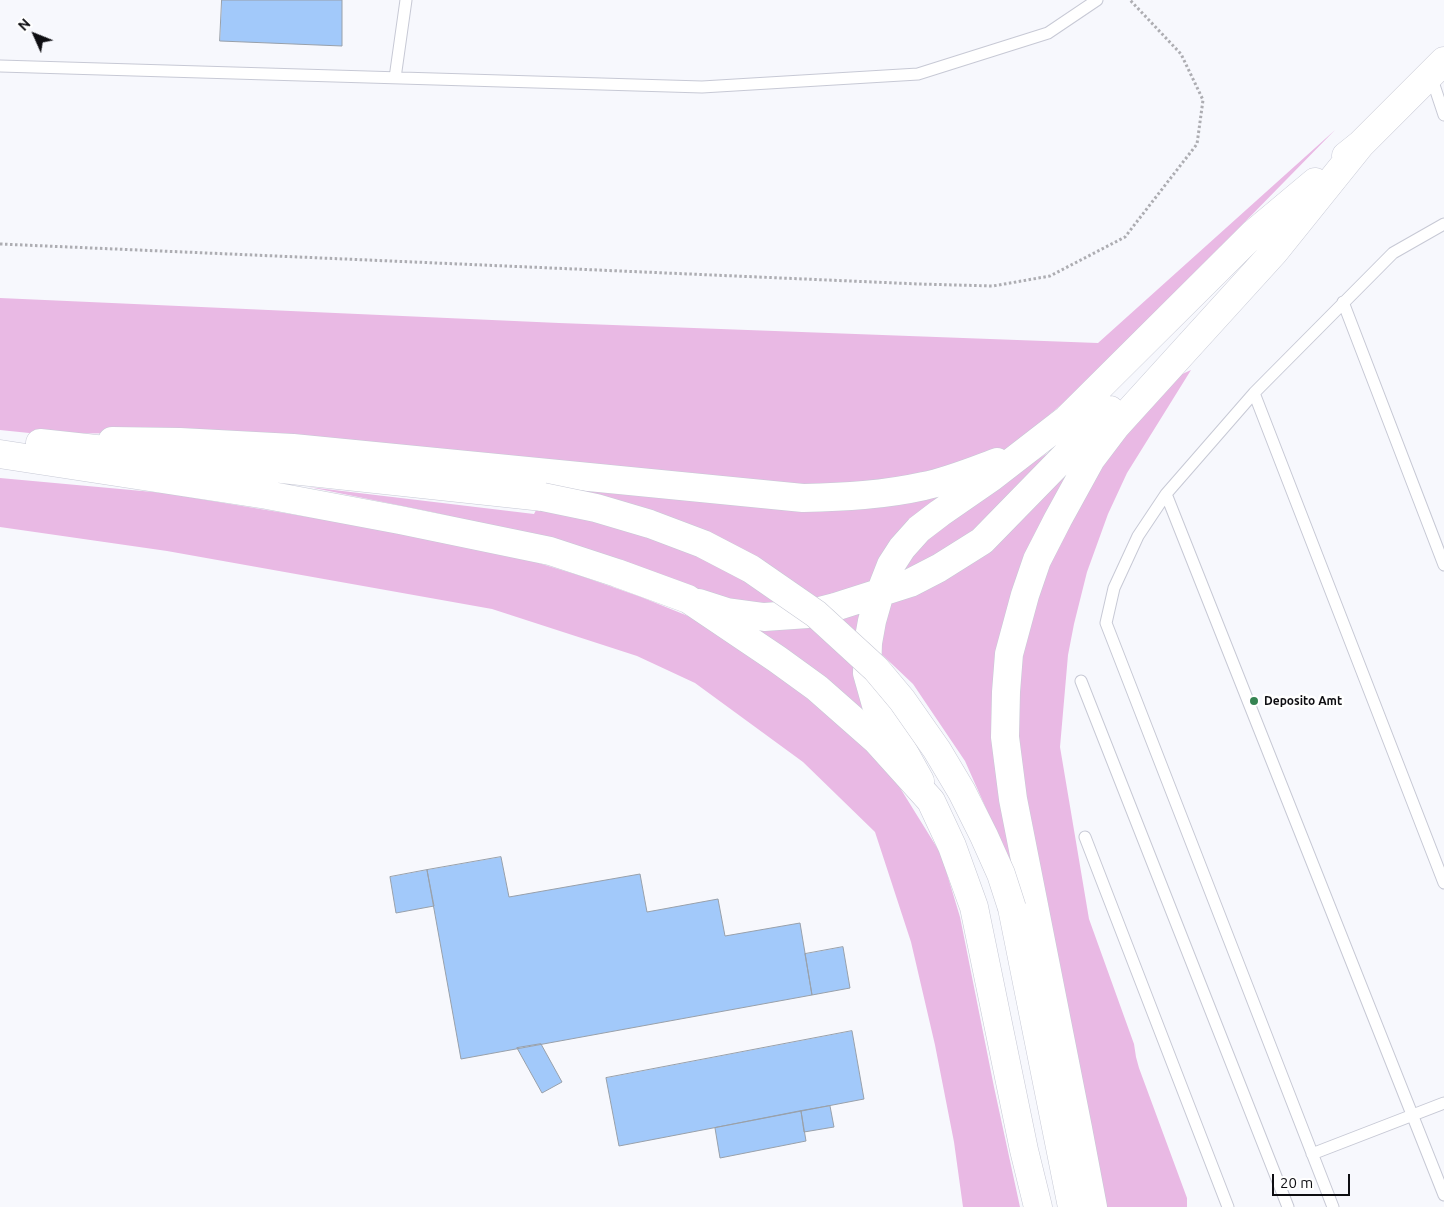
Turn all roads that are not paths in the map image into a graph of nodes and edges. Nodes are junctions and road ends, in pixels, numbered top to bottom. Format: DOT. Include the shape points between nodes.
graph roads {
  1 [pos="406,0"];
  2 [pos="1097,0"];
  3 [pos="0,66"];
  4 [pos="1437,68"];
  5 [pos="395,78"];
  6 [pos="1444,115"];
  7 [pos="1361,144"];
  8 [pos="1444,224"];
  9 [pos="1275,251"];
  10 [pos="1343,302"];
  11 [pos="1254,393"];
  12 [pos="38,443"];
  13 [pos="0,444"];
  14 [pos="1026,450"];
  15 [pos="0,454"];
  16 [pos="1166,494"];
  17 [pos="1444,565"];
  18 [pos="880,593"];
  19 [pos="688,599"];
  20 [pos="1081,680"];
  21 [pos="931,801"];
  22 [pos="1085,837"];
  23 [pos="1444,883"];
  24 [pos="1444,1104"];
  25 [pos="1412,1115"];
  26 [pos="1312,1154"];
  27 [pos="1444,1195"];
  28 [pos="1038,1207"];
  29 [pos="1072,1207"];
  30 [pos="1093,1207"];
  31 [pos="1228,1207"];
  32 [pos="1288,1207"];
  33 [pos="1333,1207"];
  1 -- 5 [label="lane"];
  2 -- 5 [label="lane" via="1048,33 918,74 702,87"];
  3 -- 5 [label="lane"];
  4 -- 6 [label="lane"];
  4 -- 7 [label="street"];
  7 -- 9 [label="street"];
  7 -- 14 [label="street" via="1254,233 1067,419"];
  8 -- 10 [label="lane" via="1393,253"];
  9 -- 18 [label="street" via="1173,345 982,541 910,583"];
  9 -- 30 [label="street" via="1116,426 1091,459 1037,560 1009,654 1005,737 1013,799"];
  10 -- 11 [label="lane"];
  10 -- 17 [label="lane"];
  11 -- 16 [label="lane"];
  11 -- 23 [label="lane"];
  12 -- 13 [label="street"];
  12 -- 14 [label="street" via="125,440 293,448 803,498 864,496 925,486"];
  12 -- 29 [label="street, bridge" via="543,498 596,508 703,544 751,569 816,614 876,669 902,700 962,792 1001,874 1012,908"];
  14 -- 18 [label="street" via="919,529 891,565"];
  15 -- 19 [label="street" via="267,495 541,549"];
  16 -- 25 [label="lane"];
  16 -- 26 [label="lane" via="1138,536 1114,588 1106,623"];
  18 -- 19 [label="street" via="808,614 764,617 727,612"];
  18 -- 21 [label="street" via="868,643 867,673 876,705"];
  19 -- 21 [label="street" via="816,688 876,740"];
  20 -- 32 [label="lane"];
  21 -- 28 [label="street" via="952,846 974,907"];
  22 -- 31 [label="lane"];
  24 -- 25 [label="lane"];
  25 -- 26 [label="lane"];
  25 -- 27 [label="lane"];
  26 -- 33 [label="lane"];
}
